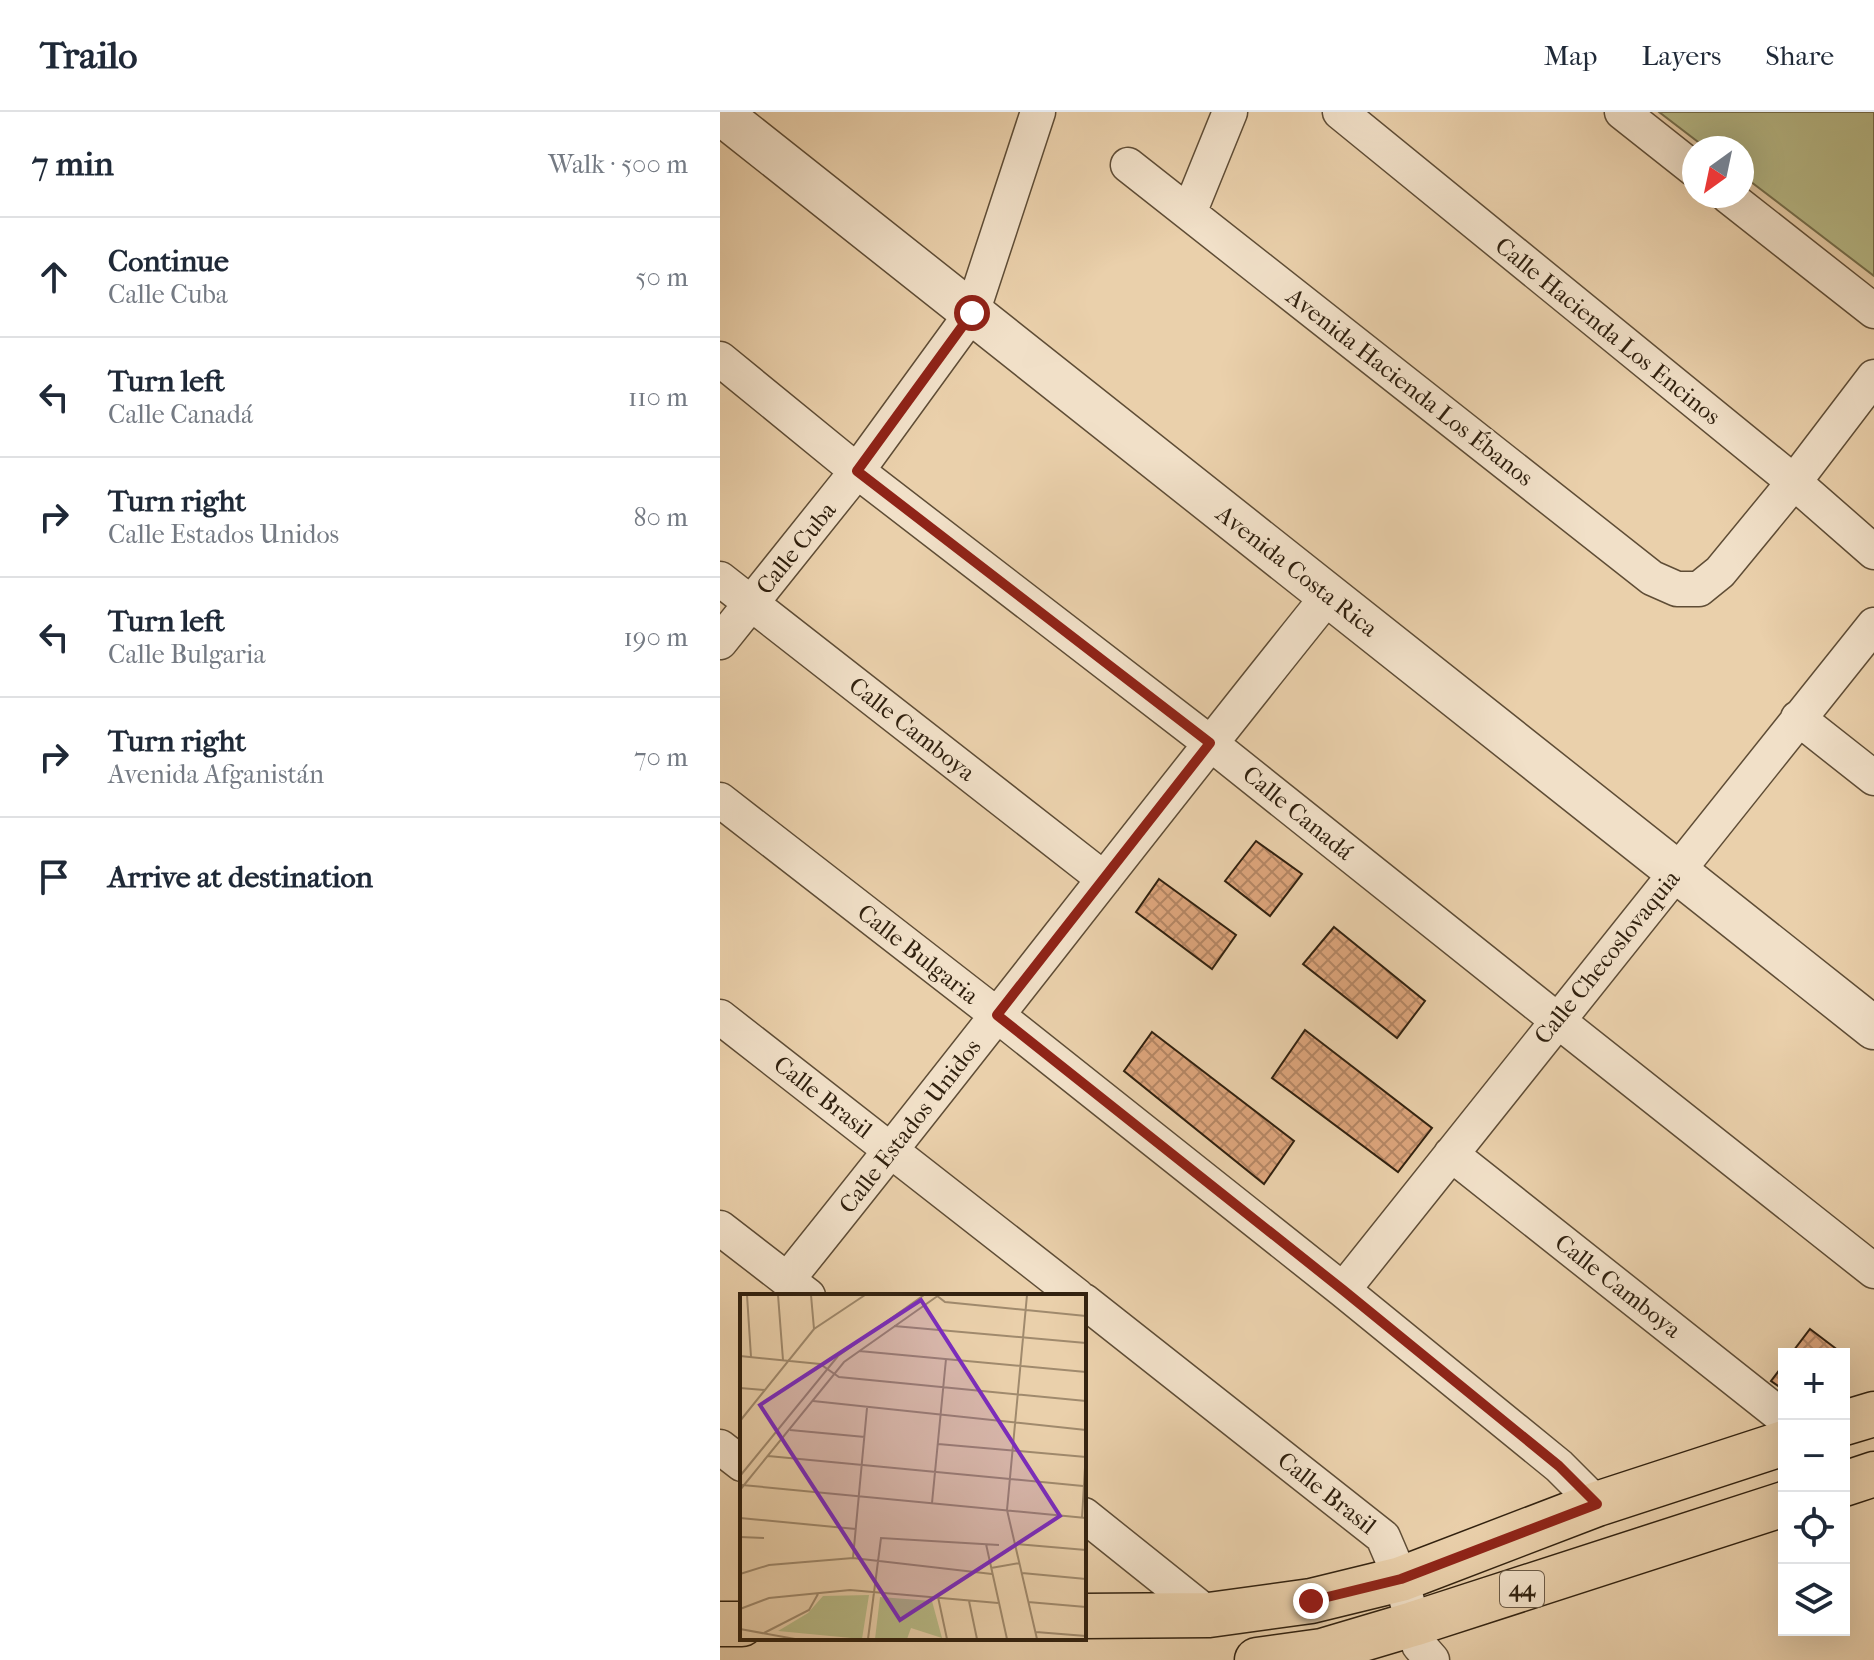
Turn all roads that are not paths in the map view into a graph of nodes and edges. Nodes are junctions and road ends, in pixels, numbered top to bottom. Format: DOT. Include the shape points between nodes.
graph roads {
  1 [pos="1230,112"];
  2 [pos="1340,112"];
  3 [pos="1622,112"];
  4 [pos="720,113"];
  5 [pos="1034,114"];
  6 [pos="1682,160"];
  7 [pos="1128,165"];
  8 [pos="1743,208"];
  9 [pos="1189,213"];
  10 [pos="1874,311"];
  11 [pos="972,313"];
  12 [pos="720,359"];
  13 [pos="1874,377"];
  14 [pos="857,471"];
  15 [pos="1794,482"];
  16 [pos="1874,552"];
  17 [pos="720,579"];
  18 [pos="1329,595"];
  19 [pos="751,604"];
  20 [pos="1874,625"];
  21 [pos="720,642"];
  22 [pos="1798,718"];
  23 [pos="1210,743"];
  24 [pos="1874,778"];
  25 [pos="720,800"];
  26 [pos="1676,871"];
  27 [pos="1104,879"];
  28 [pos="997,1015"];
  29 [pos="720,1017"];
  30 [pos="1557,1020"];
  31 [pos="1874,1028"];
  32 [pos="892,1150"];
  33 [pos="1451,1154"];
  34 [pos="720,1228"];
  35 [pos="1874,1271"];
  36 [pos="798,1288"];
  37 [pos="1343,1290"];
  38 [pos="1074,1294"];
  39 [pos="1086,1303"];
  40 [pos="1778,1413"];
  41 [pos="1874,1414"];
  42 [pos="1850,1421"];
  43 [pos="1778,1445"];
  44 [pos="720,1447"];
  45 [pos="740,1462"];
  46 [pos="1874,1474"];
  47 [pos="1850,1482"];
  48 [pos="1597,1504"];
  49 [pos="1778,1506"];
  50 [pos="1086,1517"];
  51 [pos="1401,1579"];
  52 [pos="1209,1615"];
  53 [pos="1086,1616"];
  54 [pos="1423,1642"];
  55 [pos="1257,1660"];
  1 -- 9 [label="street"];
  2 -- 15 [label="street, Calle Hacienda Los Encinos"];
  3 -- 6 [label="street"];
  4 -- 11 [label="street, Avenida Costa Rica"];
  5 -- 11 [label="street, Calle Cuba"];
  7 -- 9 [label="street, Avenida Hacienda Los Ébanos"];
  8 -- 10 [label="street"];
  9 -- 15 [label="street, Avenida Hacienda Los Ébanos" via="1652,578 1677,589 1699,589 1720,572"];
  11 -- 14 [label="street, Calle Cuba"];
  11 -- 18 [label="street, Avenida Costa Rica"];
  12 -- 14 [label="street, Calle Canadá"];
  13 -- 15 [label="street"];
  14 -- 19 [label="street, Calle Cuba"];
  14 -- 23 [label="street, Calle Canadá"];
  15 -- 16 [label="street, Calle Hacienda Los Encinos"];
  17 -- 19 [label="street, Calle Camboya"];
  18 -- 23 [label="street, Calle Estados Unidos"];
  18 -- 26 [label="street, Avenida Costa Rica"];
  19 -- 21 [label="street, Calle Cuba"];
  19 -- 27 [label="street, Calle Camboya"];
  20 -- 22 [label="street, Calle Checoslovaquia"];
  22 -- 24 [label="street"];
  22 -- 26 [label="street, Calle Checoslovaquia"];
  23 -- 27 [label="street, Calle Estados Unidos"];
  23 -- 30 [label="street, Calle Canadá"];
  25 -- 28 [label="street, Calle Bulgaria"];
  26 -- 30 [label="street, Calle Checoslovaquia"];
  26 -- 31 [label="street, Avenida Costa Rica"];
  27 -- 28 [label="street, Calle Estados Unidos"];
  28 -- 32 [label="street, Calle Estados Unidos"];
  28 -- 37 [label="street, Calle Bulgaria"];
  29 -- 32 [label="street, Calle Brasil"];
  30 -- 33 [label="street, Calle Checoslovaquia"];
  30 -- 35 [label="street, Calle Canadá"];
  32 -- 36 [label="street, Calle Estados Unidos"];
  32 -- 38 [label="street, Calle Brasil"];
  33 -- 37 [label="street, Calle Checoslovaquia"];
  33 -- 40 [label="street, Calle Camboya"];
  34 -- 36 [label="street"];
  37 -- 48 [label="street, Calle Bulgaria" via="1559,1466"];
  39 -- 51 [label="street, Calle Brasil" via="1383,1537"];
  41 -- 42 [label="main road"];
  43 -- 48 [label="main road, 44"];
  44 -- 45 [label="street"];
  46 -- 47 [label="main road"];
  48 -- 51 [label="main road, 44"];
  49 -- 54 [label="main road, 44"];
  50 -- 52 [label="street"];
  51 -- 52 [label="main road, 44" via="1311,1601"];
  51 -- 54 [label="street, Calle Brasil"];
  52 -- 53 [label="main road, 44"];
  54 -- 55 [label="main road, 44"];
}
